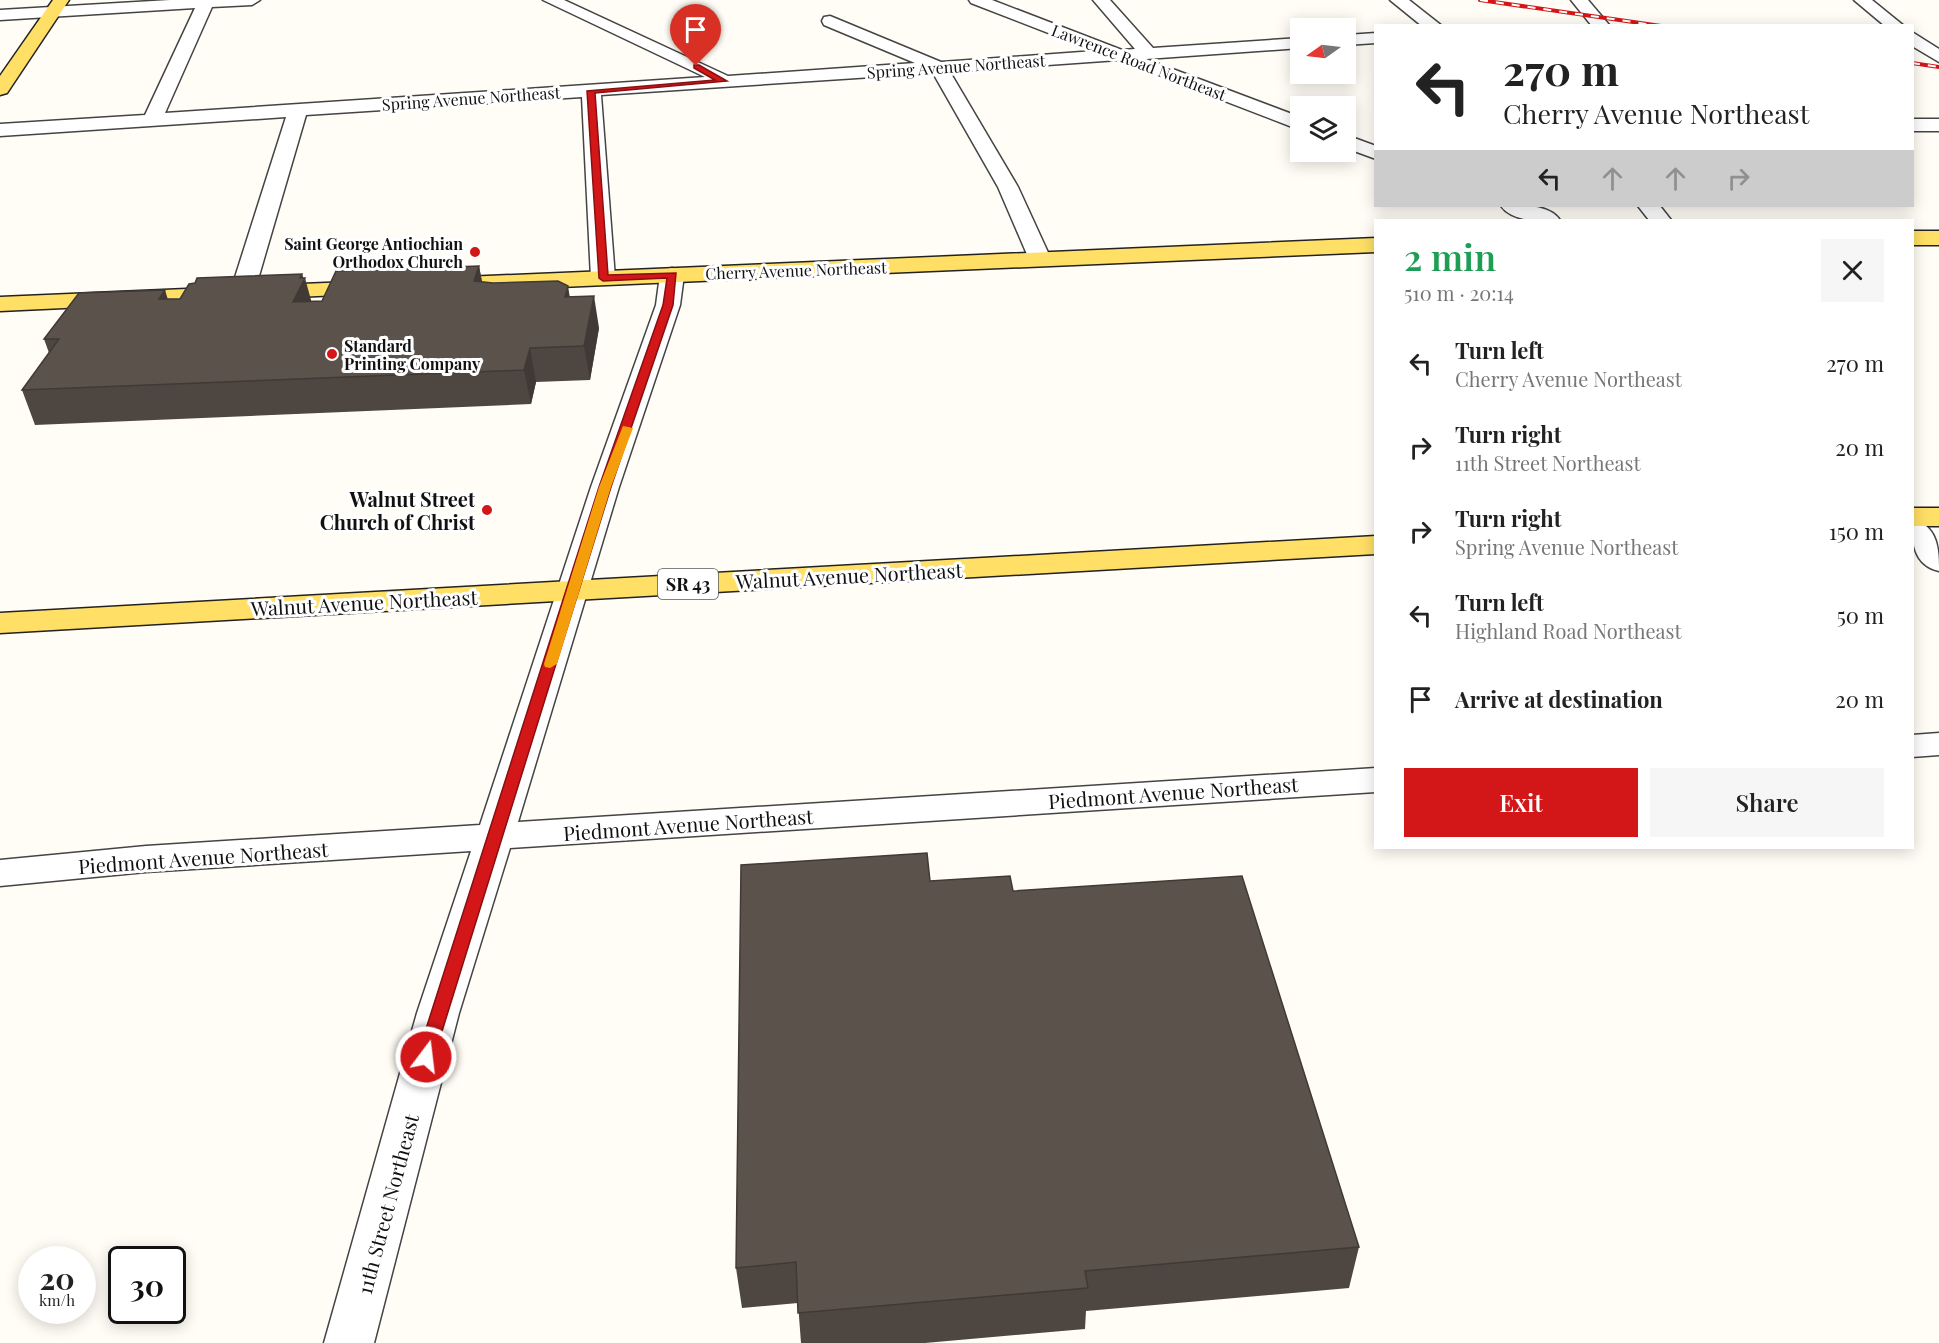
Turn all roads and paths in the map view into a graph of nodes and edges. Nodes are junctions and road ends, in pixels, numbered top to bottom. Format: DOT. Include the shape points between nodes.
graph roads {
  1 [pos="252,0"];
  2 [pos="551,0"];
  3 [pos="977,0"];
  4 [pos="1101,0"];
  5 [pos="1398,0"];
  6 [pos="1579,0"];
  7 [pos="1862,0"];
  8 [pos="206,1"];
  9 [pos="58,6"];
  10 [pos="0,15"];
  11 [pos="830,21"];
  12 [pos="1431,24"];
  13 [pos="1600,24"];
  14 [pos="1893,24"];
  15 [pos="1914,31"];
  16 [pos="1931,31"];
  17 [pos="1374,38"];
  18 [pos="1914,38"];
  19 [pos="1356,39"];
  20 [pos="1290,44"];
  21 [pos="1148,53"];
  22 [pos="1123,55"];
  23 [pos="1939,57"];
  24 [pos="938,67"];
  25 [pos="723,81"];
  26 [pos="0,89"];
  27 [pos="591,91"];
  28 [pos="298,110"];
  29 [pos="152,120"];
  30 [pos="1290,120"];
  31 [pos="1914,125"];
  32 [pos="1939,125"];
  33 [pos="0,130"];
  34 [pos="1356,145"];
  35 [pos="1374,152"];
  36 [pos="1515,207"];
  37 [pos="1650,207"];
  38 [pos="1546,219"];
  39 [pos="1659,219"];
  40 [pos="1914,238"];
  41 [pos="1939,238"];
  42 [pos="1374,245"];
  43 [pos="1040,259"];
  44 [pos="672,275"];
  45 [pos="603,278"];
  46 [pos="417,286"];
  47 [pos="394,287"];
  48 [pos="242,293"];
  49 [pos="0,304"];
  50 [pos="1914,517"];
  51 [pos="1939,517"];
  52 [pos="1914,531"];
  53 [pos="1374,545"];
  54 [pos="1939,562"];
  55 [pos="574,590"];
  56 [pos="0,623"];
  57 [pos="1939,744"];
  58 [pos="1914,746"];
  59 [pos="1374,780"];
  60 [pos="494,837"];
  61 [pos="0,873"];
  62 [pos="349,1343"];
  1 -- 8 [label="street"];
  2 -- 25 [label="street"];
  3 -- 22 [label="street, Lawrence Road Northeast"];
  4 -- 21 [label="street"];
  5 -- 12 [label="street"];
  6 -- 13 [label="street"];
  7 -- 14 [label="street"];
  8 -- 9 [label="street"];
  8 -- 29 [label="street"];
  9 -- 10 [label="street"];
  9 -- 26 [label="main road"];
  11 -- 24 [label="street"];
  15 -- 16 [label="street"];
  17 -- 19 [label="street"];
  18 -- 23 [label="street"];
  20 -- 21 [label="street, Spring Avenue Northeast"];
  21 -- 22 [label="street, Spring Avenue Northeast"];
  22 -- 24 [label="street, Spring Avenue Northeast"];
  22 -- 30 [label="street, Lawrence Road Northeast"];
  24 -- 25 [label="street, Spring Avenue Northeast"];
  24 -- 43 [label="street" via="1008,187"];
  25 -- 27 [label="street, Spring Avenue Northeast"];
  27 -- 28 [label="street, Spring Avenue Northeast"];
  27 -- 45 [label="street"];
  28 -- 29 [label="street, Spring Avenue Northeast"];
  28 -- 48 [label="street"];
  29 -- 33 [label="street, Spring Avenue Northeast"];
  31 -- 32 [label="street"];
  34 -- 35 [label="street"];
  36 -- 38 [label="street"];
  37 -- 39 [label="street"];
  40 -- 41 [label="main road"];
  42 -- 43 [label="main road, Cherry Avenue Northeast"];
  43 -- 44 [label="main road, Cherry Avenue Northeast"];
  44 -- 45 [label="main road, Cherry Avenue Northeast"];
  44 -- 55 [label="street, 11th Street Northeast" via="668,305"];
  45 -- 46 [label="main road, Cherry Avenue Northeast"];
  47 -- 48 [label="main road"];
  48 -- 49 [label="main road"];
  50 -- 51 [label="main road"];
  52 -- 54 [label="street"];
  53 -- 55 [label="main road, Walnut Avenue Northeast / SR 43"];
  55 -- 56 [label="main road, Walnut Avenue Northeast / SR 43"];
  55 -- 60 [label="street, 11th Street Northeast"];
  57 -- 58 [label="street"];
  59 -- 60 [label="street, Piedmont Avenue Northeast"];
  60 -- 61 [label="street, Piedmont Avenue Northeast" via="146,859"];
  60 -- 62 [label="street, 11th Street Northeast" via="438,1013"];
}
